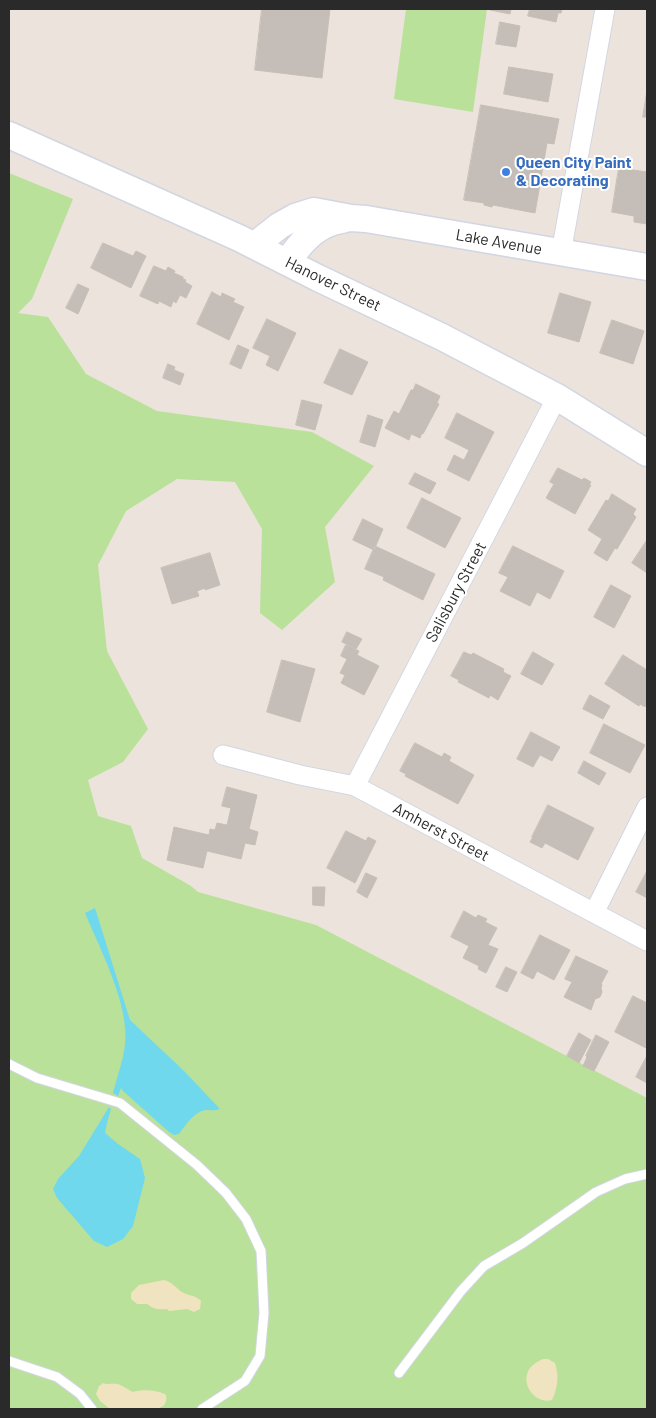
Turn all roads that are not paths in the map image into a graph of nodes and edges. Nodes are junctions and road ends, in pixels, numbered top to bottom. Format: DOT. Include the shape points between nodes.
graph roads {
  1 [pos="605,9"];
  2 [pos="9,135"];
  3 [pos="351,218"];
  4 [pos="255,246"];
  5 [pos="561,253"];
  6 [pos="287,262"];
  7 [pos="647,268"];
  8 [pos="557,397"];
  9 [pos="647,453"];
  10 [pos="223,755"];
  11 [pos="354,786"];
  12 [pos="647,807"];
  13 [pos="594,913"];
  14 [pos="647,941"];
  15 [pos="9,1064"];
  16 [pos="647,1174"];
  17 [pos="9,1361"];
  18 [pos="399,1373"];
  19 [pos="92,1409"];
  20 [pos="202,1409"];
  1 -- 5 [label="street"];
  2 -- 4 [label="main road, Hanover Street"];
  3 -- 4 [label="main road, Lake Avenue" via="314,211 279,226"];
  3 -- 5 [label="main road, Lake Avenue"];
  3 -- 6 [label="main road, Lake Avenue" via="326,225 310,234"];
  4 -- 6 [label="main road, Hanover Street"];
  5 -- 7 [label="main road, Lake Avenue"];
  6 -- 8 [label="main road, Hanover Street"];
  8 -- 9 [label="main road, Hanover Street"];
  8 -- 11 [label="street, Salisbury Street"];
  10 -- 11 [label="street, Amherst Street"];
  11 -- 13 [label="street, Amherst Street"];
  12 -- 13 [label="street"];
  13 -- 14 [label="street, Amherst Street"];
  15 -- 20 [label="lane" via="37,1078 120,1103 197,1166 226,1193 246,1219 262,1251 264,1312 260,1356 245,1381"];
  16 -- 18 [label="lane" via="624,1179 596,1192 484,1266 461,1290"];
  17 -- 19 [label="lane" via="56,1377 80,1394"];
}
